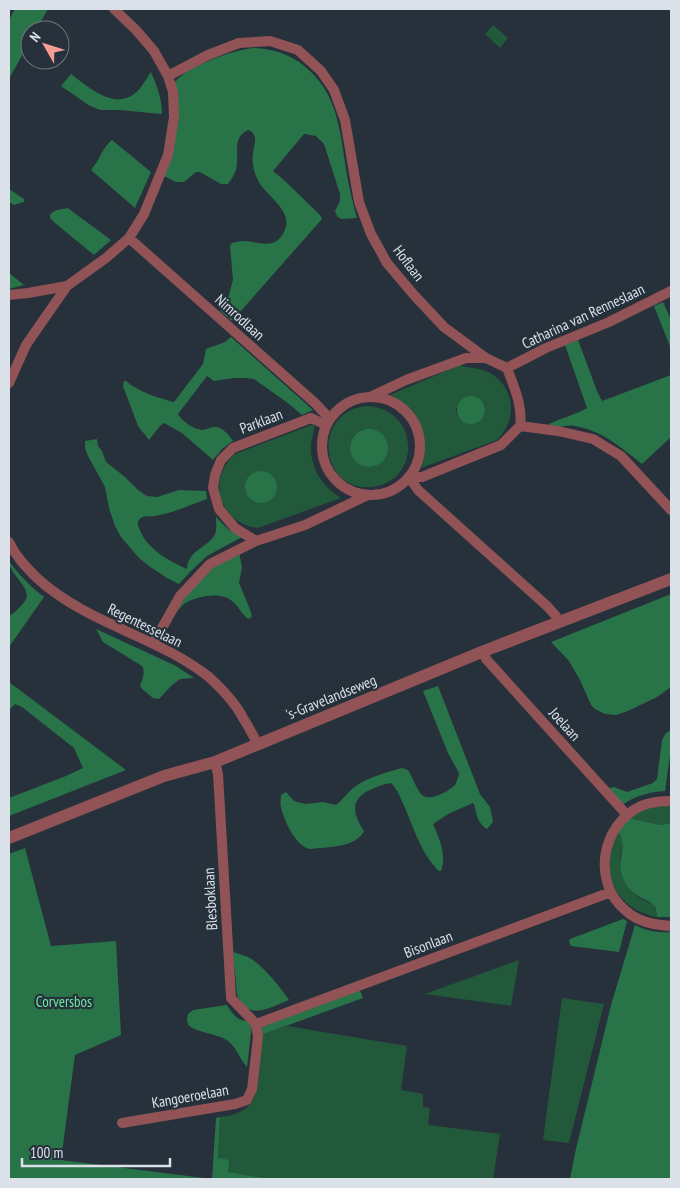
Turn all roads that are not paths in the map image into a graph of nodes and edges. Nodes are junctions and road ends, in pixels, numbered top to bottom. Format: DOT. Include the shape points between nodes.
graph roads {
  1 [pos="114,9"];
  2 [pos="168,76"];
  3 [pos="129,238"];
  4 [pos="67,286"];
  5 [pos="671,291"];
  6 [pos="9,295"];
  7 [pos="486,358"];
  8 [pos="507,368"];
  9 [pos="9,383"];
  10 [pos="370,397"];
  11 [pos="328,422"];
  12 [pos="520,426"];
  13 [pos="409,477"];
  14 [pos="368,496"];
  15 [pos="671,510"];
  16 [pos="256,541"];
  17 [pos="9,542"];
  18 [pos="669,580"];
  19 [pos="558,622"];
  20 [pos="153,644"];
  21 [pos="484,651"];
  22 [pos="258,744"];
  23 [pos="215,762"];
  24 [pos="671,801"];
  25 [pos="626,815"];
  26 [pos="9,838"];
  27 [pos="611,892"];
  28 [pos="671,926"];
  29 [pos="256,1024"];
  30 [pos="122,1123"];
  1 -- 2 [label="street" via="154,51"];
  2 -- 3 [label="street" via="173,92 174,117 168,155 144,214"];
  2 -- 7 [label="street, Hoflaan" via="239,43 270,41 298,50 322,71 346,120 359,202 371,234 387,262 444,327"];
  3 -- 4 [label="street"];
  3 -- 11 [label="street, Nimrodlaan" via="307,396"];
  4 -- 6 [label="street"];
  4 -- 9 [label="street" via="26,345"];
  5 -- 8 [label="street, Catharina van Renneslaan"];
  7 -- 8 [label="street, Hoflaan"];
  7 -- 10 [label="street" via="466,358"];
  8 -- 12 [label="street" via="519,402"];
  10 -- 11 [label="street" via="341,407"];
  10 -- 13 [label="street" via="388,400 404,410 415,424 420,442 418,460"];
  11 -- 14 [label="street" via="322,441 322,456 328,472 352,492"];
  11 -- 16 [label="street, Parklaan" via="311,418 233,448 221,460 213,488 219,509 235,528"];
  12 -- 13 [label="street" via="501,445 422,478"];
  12 -- 15 [label="street" via="593,439 621,456"];
  13 -- 14 [label="street" via="386,493"];
  13 -- 19 [label="street" via="418,490 547,606"];
  14 -- 16 [label="street" via="305,525"];
  16 -- 20 [label="street" via="210,564 180,596"];
  17 -- 20 [label="street, Regentesselaan" via="24,566 50,590 84,611"];
  18 -- 19 [label="street, 's-Gravelandseweg"];
  19 -- 21 [label="street, 's-Gravelandseweg"];
  20 -- 22 [label="street, Regentesselaan" via="187,662 216,684 244,718"];
  21 -- 22 [label="street, 's-Gravelandseweg"];
  21 -- 25 [label="street, Joelaan" via="486,659"];
  22 -- 23 [label="street, 's-Gravelandseweg"];
  23 -- 26 [label="street, 's-Gravelandseweg" via="164,776"];
  23 -- 29 [label="street, Blesboklaan" via="231,998"];
  24 -- 25 [label="street" via="657,801"];
  25 -- 27 [label="street" via="613,831 605,851 604,872"];
  27 -- 28 [label="street" via="619,905 637,919 653,925"];
  27 -- 29 [label="street, Bisonlaan"];
  29 -- 30 [label="street, Kangoeroelaan" via="258,1037 252,1089 247,1100"];
}
